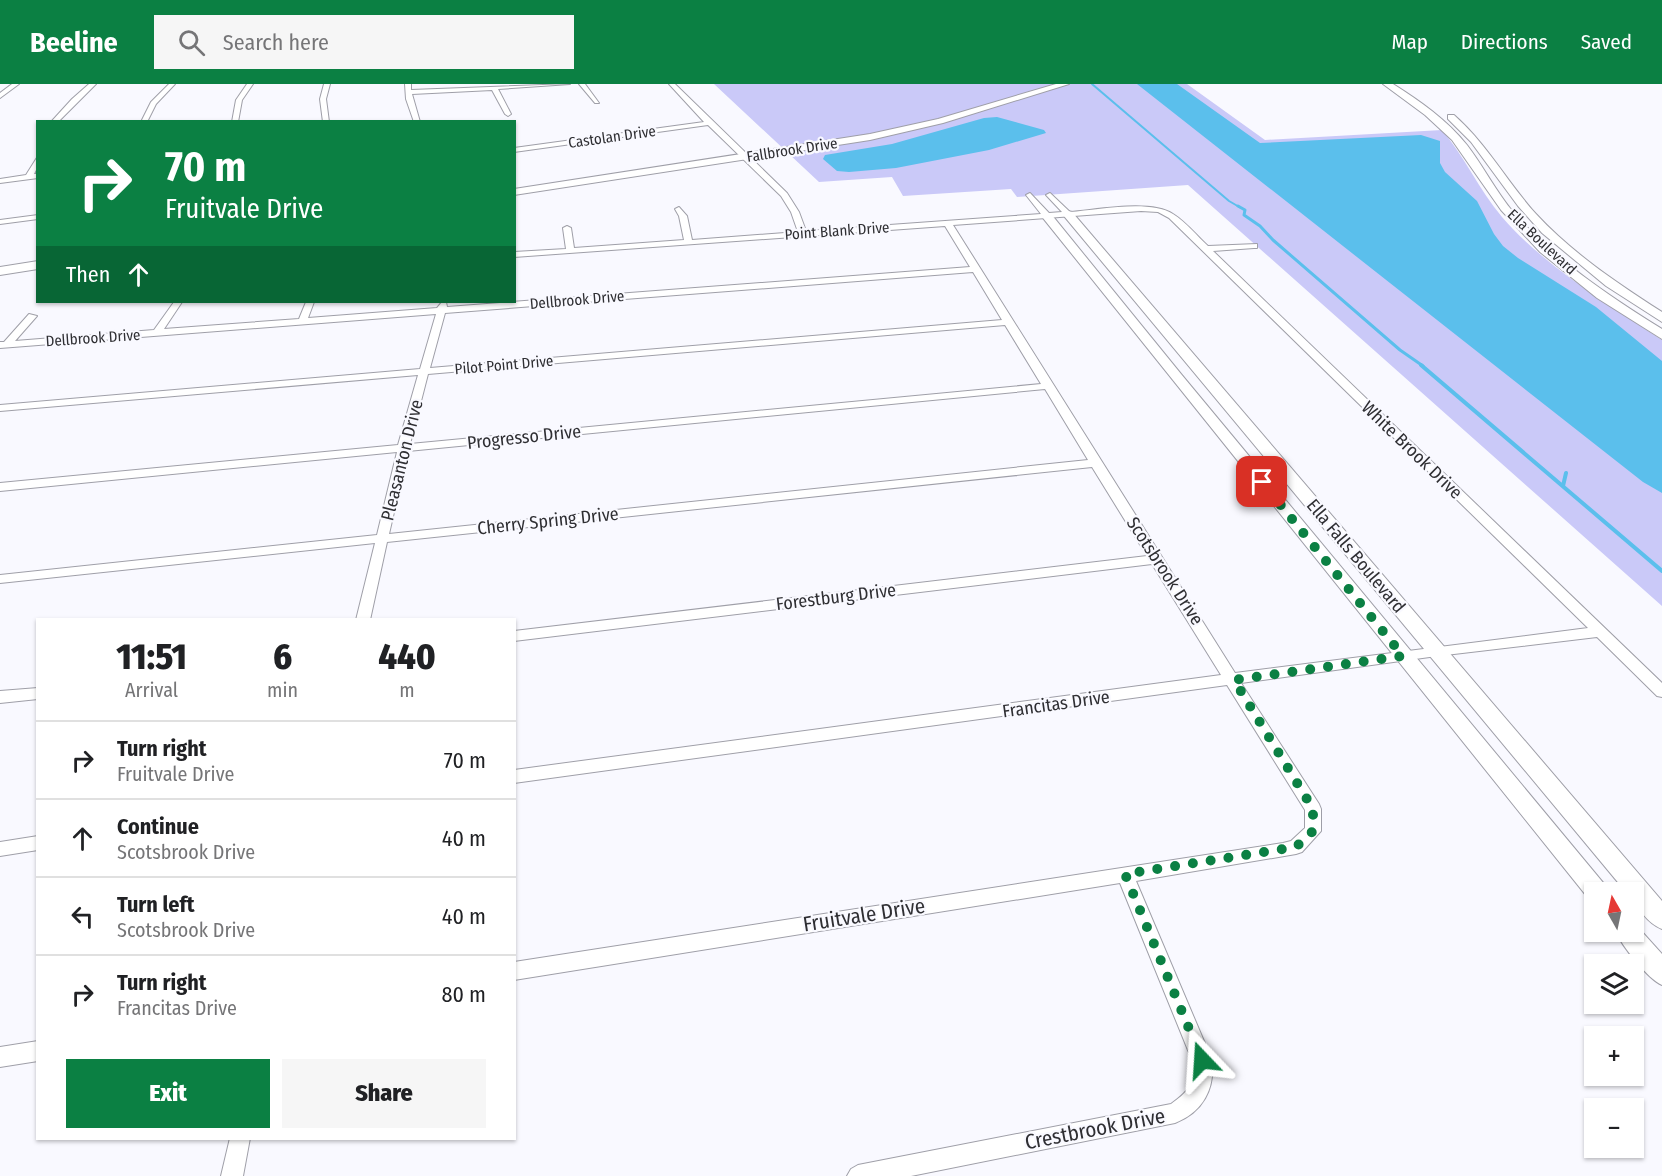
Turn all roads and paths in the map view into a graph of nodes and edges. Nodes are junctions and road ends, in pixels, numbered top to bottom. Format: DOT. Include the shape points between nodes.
graph roads {
  1 [pos="16,84"];
  2 [pos="93,84"];
  3 [pos="172,84"];
  4 [pos="250,84"];
  5 [pos="327,84"];
  6 [pos="408,84"];
  7 [pos="567,84"];
  8 [pos="582,84"];
  9 [pos="1037,84"];
  10 [pos="1065,84"];
  11 [pos="674,86"];
  12 [pos="1397,86"];
  13 [pos="494,88"];
  14 [pos="408,92"];
  15 [pos="0,96"];
  16 [pos="597,102"];
  17 [pos="508,114"];
  18 [pos="56,120"];
  19 [pos="145,120"];
  20 [pos="236,120"];
  21 [pos="326,120"];
  22 [pos="416,120"];
  23 [pos="709,123"];
  24 [pos="892,125"];
  25 [pos="903,130"];
  26 [pos="1453,135"];
  27 [pos="1472,136"];
  28 [pos="516,150"];
  29 [pos="740,154"];
  30 [pos="618,173"];
  31 [pos="33,176"];
  32 [pos="0,181"];
  33 [pos="516,184"];
  34 [pos="516,192"];
  35 [pos="1030,195"];
  36 [pos="1050,195"];
  37 [pos="679,209"];
  38 [pos="1160,210"];
  39 [pos="1068,214"];
  40 [pos="1047,216"];
  41 [pos="36,217"];
  42 [pos="0,222"];
  43 [pos="948,224"];
  44 [pos="567,228"];
  45 [pos="803,234"];
  46 [pos="688,242"];
  47 [pos="1254,246"];
  48 [pos="1205,249"];
  49 [pos="570,250"];
  50 [pos="516,255"];
  51 [pos="36,256"];
  52 [pos="0,262"];
  53 [pos="36,265"];
  54 [pos="975,269"];
  55 [pos="0,271"];
  56 [pos="1587,282"];
  57 [pos="1609,282"];
  58 [pos="516,301"];
  59 [pos="177,303"];
  60 [pos="310,303"];
  61 [pos="485,303"];
  62 [pos="442,306"];
  63 [pos="1147,311"];
  64 [pos="1124,312"];
  65 [pos="32,316"];
  66 [pos="1662,318"];
  67 [pos="302,322"];
  68 [pos="1007,322"];
  69 [pos="157,333"];
  70 [pos="1662,335"];
  71 [pos="3,345"];
  72 [pos="424,372"];
  73 [pos="1048,386"];
  74 [pos="0,408"];
  75 [pos="1247,428"];
  76 [pos="1219,430"];
  77 [pos="403,448"];
  78 [pos="1095,463"];
  79 [pos="0,487"];
  80 [pos="383,539"];
  81 [pos="1157,559"];
  82 [pos="0,579"];
  83 [pos="363,618"];
  84 [pos="1599,632"];
  85 [pos="516,636"];
  86 [pos="1437,651"];
  87 [pos="1403,656"];
  88 [pos="1234,680"];
  89 [pos="1662,692"];
  90 [pos="36,693"];
  91 [pos="0,697"];
  92 [pos="516,777"];
  93 [pos="36,843"];
  94 [pos="0,849"];
  95 [pos="1214,861"];
  96 [pos="1125,874"];
  97 [pos="1589,882"];
  98 [pos="1662,918"];
  99 [pos="1636,942"];
  100 [pos="516,971"];
  101 [pos="1662,973"];
  102 [pos="36,1051"];
  103 [pos="0,1057"];
  104 [pos="240,1140"];
  105 [pos="232,1176"];
  106 [pos="858,1176"];
  1 -- 15 [label="street"];
  2 -- 18 [label="street"];
  3 -- 19 [label="street" via="153,103"];
  4 -- 20 [label="street" via="238,100"];
  5 -- 21 [label="street" via="323,99"];
  6 -- 14 [label="street"];
  7 -- 13 [label="street"];
  8 -- 16 [label="street"];
  9 -- 24 [label="main road, Fallbrook Drive"];
  10 -- 25 [label="main road, Fallbrook Drive"];
  11 -- 23 [label="street"];
  12 -- 26 [label="main road, Ella Boulevard"];
  12 -- 27 [label="main road, Ella Boulevard" via="1446,113"];
  13 -- 14 [label="street"];
  13 -- 17 [label="street"];
  14 -- 22 [label="street"];
  23 -- 28 [label="street, Castolan Drive"];
  23 -- 29 [label="street"];
  24 -- 25 [label="main road"];
  24 -- 29 [label="main road, Fallbrook Drive"];
  25 -- 29 [label="main road, Fallbrook Drive"];
  26 -- 27 [label="main road"];
  26 -- 56 [label="main road, Ella Boulevard" via="1511,216"];
  27 -- 57 [label="main road, Ella Boulevard" via="1534,218"];
  29 -- 30 [label="main road, Fallbrook Drive"];
  29 -- 45 [label="street" via="790,203"];
  30 -- 33 [label="main road, Fallbrook Drive"];
  30 -- 34 [label="main road, Fallbrook Drive"];
  31 -- 32 [label="street"];
  35 -- 40 [label="street, Ella Falls Boulevard"];
  36 -- 39 [label="street, Ella Falls Boulevard"];
  37 -- 46 [label="street"];
  38 -- 39 [label="street, Point Blank Drive"];
  38 -- 48 [label="street, White Brook Drive" via="1172,216"];
  39 -- 40 [label="street, Point Blank Drive"];
  39 -- 63 [label="street, Ella Falls Boulevard"];
  40 -- 43 [label="street, Point Blank Drive"];
  40 -- 64 [label="street, Ella Falls Boulevard"];
  41 -- 42 [label="street"];
  43 -- 45 [label="street, Point Blank Drive"];
  43 -- 54 [label="street, Scotsbrook Drive"];
  44 -- 49 [label="street"];
  45 -- 46 [label="street, Point Blank Drive"];
  46 -- 49 [label="street, Point Blank Drive"];
  47 -- 48 [label="street"];
  48 -- 84 [label="street, White Brook Drive"];
  49 -- 50 [label="street, Point Blank Drive"];
  51 -- 52 [label="main road"];
  53 -- 55 [label="main road"];
  54 -- 58 [label="street, Dellbrook Drive"];
  54 -- 68 [label="street, Scotsbrook Drive"];
  56 -- 57 [label="main road"];
  56 -- 70 [label="main road, Ella Boulevard"];
  57 -- 66 [label="main road, Ella Boulevard"];
  59 -- 69 [label="street"];
  60 -- 67 [label="street"];
  61 -- 62 [label="street, Dellbrook Drive"];
  62 -- 67 [label="street, Dellbrook Drive"];
  62 -- 72 [label="street, Pleasanton Drive"];
  63 -- 64 [label="street"];
  63 -- 75 [label="street, Ella Falls Boulevard"];
  64 -- 76 [label="street, Ella Falls Boulevard"];
  65 -- 71 [label="street"];
  67 -- 69 [label="street, Dellbrook Drive"];
  68 -- 72 [label="street, Pilot Point Drive"];
  68 -- 73 [label="street, Scotsbrook Drive"];
  69 -- 71 [label="street, Dellbrook Drive"];
  72 -- 74 [label="street, Pilot Point Drive"];
  72 -- 77 [label="street, Pleasanton Drive"];
  73 -- 77 [label="street, Progresso Drive"];
  73 -- 78 [label="street, Scotsbrook Drive"];
  75 -- 76 [label="street"];
  75 -- 86 [label="street, Ella Falls Boulevard"];
  76 -- 87 [label="street, Ella Falls Boulevard"];
  77 -- 79 [label="street, Progresso Drive"];
  77 -- 80 [label="street, Pleasanton Drive"];
  78 -- 80 [label="street, Cherry Spring Drive"];
  78 -- 81 [label="street, Scotsbrook Drive"];
  80 -- 82 [label="street, Cherry Spring Drive"];
  80 -- 83 [label="street, Pleasanton Drive"];
  81 -- 85 [label="street, Forestburg Drive"];
  81 -- 88 [label="street, Scotsbrook Drive"];
  84 -- 86 [label="street, Francitas Drive"];
  84 -- 89 [label="street, White Brook Drive"];
  86 -- 87 [label="street, Francitas Drive"];
  86 -- 98 [label="street, Ella Falls Boulevard"];
  87 -- 88 [label="street, Francitas Drive"];
  87 -- 97 [label="street, Ella Falls Boulevard"];
  88 -- 92 [label="street, Francitas Drive"];
  88 -- 95 [label="street, Scotsbrook Drive" via="1313,809 1313,831 1296,847"];
  90 -- 91 [label="street"];
  93 -- 94 [label="street"];
  95 -- 96 [label="street, Fruitvale Drive"];
  96 -- 100 [label="street, Fruitvale Drive"];
  96 -- 106 [label="street, Crestbrook Drive" via="1199,1050 1204,1075 1196,1100 1175,1113"];
  99 -- 101 [label="street"];
  102 -- 103 [label="street"];
  104 -- 105 [label="street"];
}
